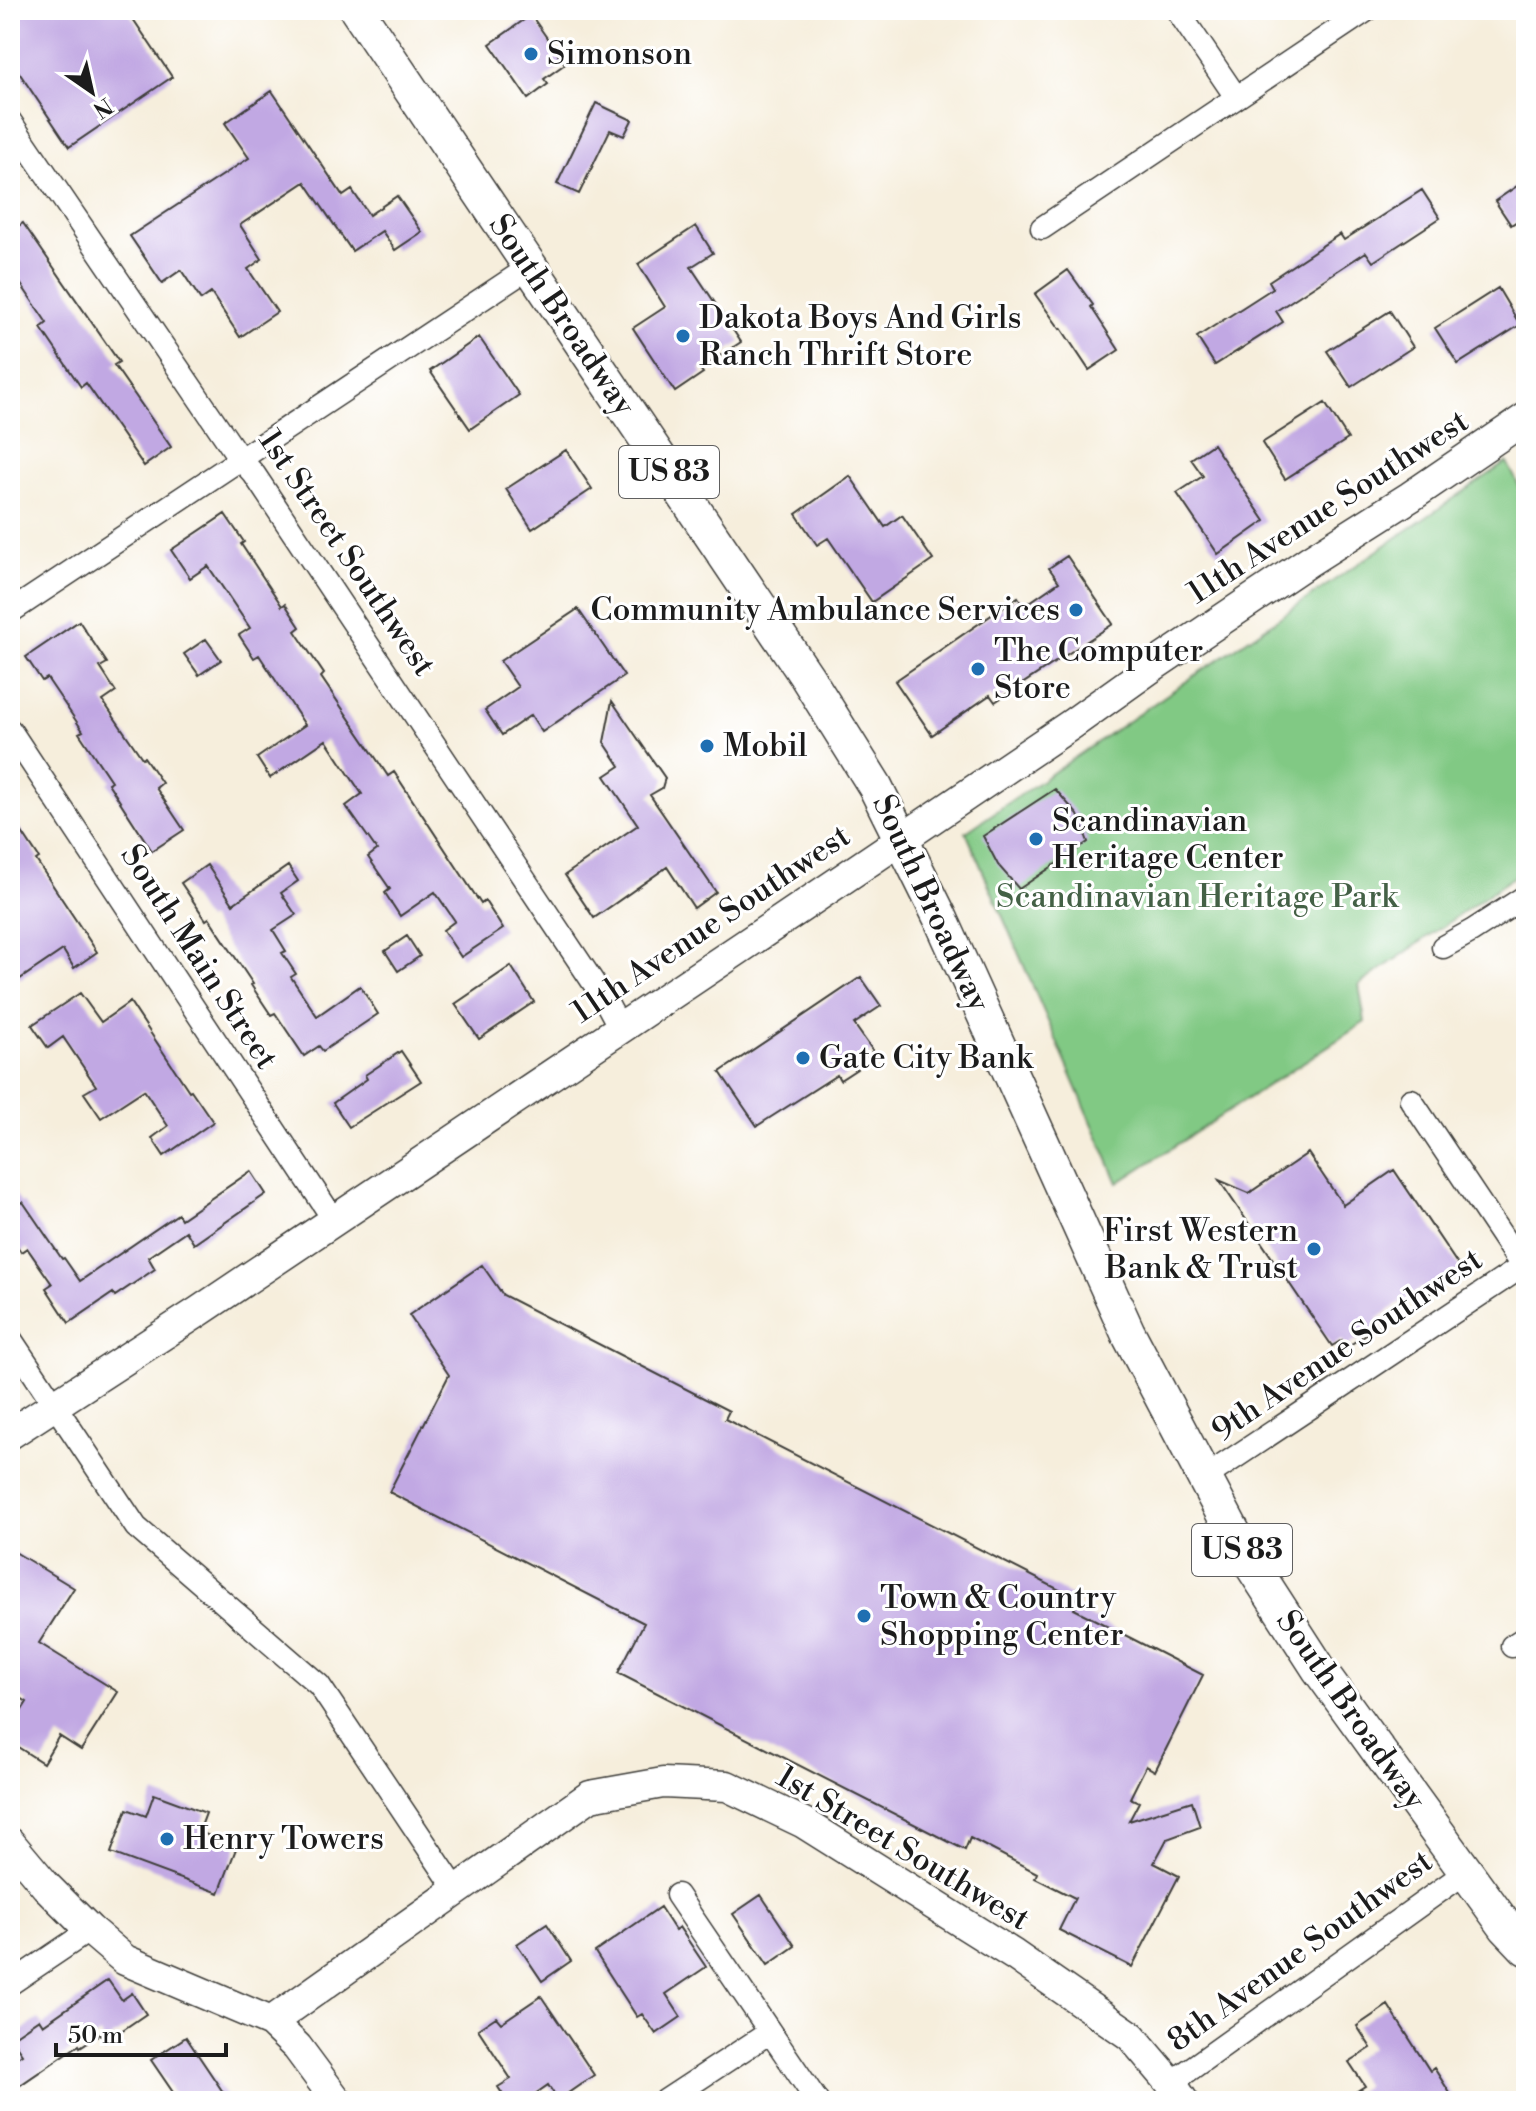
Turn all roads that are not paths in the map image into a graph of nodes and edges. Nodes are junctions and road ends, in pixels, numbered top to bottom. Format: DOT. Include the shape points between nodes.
graph roads {
  1 [pos="357,10"];
  2 [pos="1177,10"];
  3 [pos="1367,10"];
  4 [pos="1236,97"];
  5 [pos="10,121"];
  6 [pos="1042,228"];
  7 [pos="530,267"];
  8 [pos="1526,418"];
  9 [pos="240,459"];
  10 [pos="10,612"];
  11 [pos="10,730"];
  12 [pos="901,839"];
  13 [pos="1526,896"];
  14 [pos="1443,947"];
  15 [pos="620,1028"];
  16 [pos="1411,1100"];
  17 [pos="334,1220"];
  18 [pos="1525,1268"];
  19 [pos="10,1338"];
  20 [pos="55,1404"];
  21 [pos="10,1434"];
  22 [pos="1204,1478"];
  23 [pos="10,1843"];
  24 [pos="1466,1872"];
  25 [pos="457,1891"];
  26 [pos="677,1895"];
  27 [pos="90,1930"];
  28 [pos="1526,1948"];
  29 [pos="10,1984"];
  30 [pos="271,2022"];
  31 [pos="770,2032"];
  32 [pos="1177,2092"];
  33 [pos="337,2101"];
  34 [pos="665,2101"];
  35 [pos="817,2101"];
  1 -- 7 [label="main road, South Broadway / US 83"];
  2 -- 4 [label="street"];
  3 -- 4 [label="street"];
  4 -- 6 [label="street"];
  5 -- 9 [label="street, 1st Street Southwest"];
  7 -- 9 [label="street"];
  7 -- 12 [label="main road, South Broadway / US 83" via="827,708"];
  8 -- 12 [label="street, 11th Avenue Southwest"];
  9 -- 10 [label="street"];
  9 -- 15 [label="street, 1st Street Southwest"];
  11 -- 17 [label="street, South Main Street"];
  12 -- 15 [label="street, 11th Avenue Southwest"];
  12 -- 22 [label="main road, South Broadway / US 83" via="1128,1333"];
  13 -- 14 [label="street"];
  15 -- 17 [label="street, 11th Avenue Southwest"];
  16 -- 18 [label="street"];
  17 -- 20 [label="street, 11th Avenue Southwest"];
  18 -- 22 [label="street, 9th Avenue Southwest"];
  19 -- 20 [label="street"];
  20 -- 21 [label="street, 11th Avenue Southwest"];
  20 -- 25 [label="street" via="136,1527 319,1685"];
  22 -- 24 [label="main road, South Broadway / US 83" via="1244,1553 1319,1669"];
  23 -- 27 [label="street"];
  24 -- 28 [label="main road, South Broadway / US 83"];
  24 -- 32 [label="street, 8th Avenue Southwest"];
  25 -- 30 [label="street, 1st Street Southwest"];
  25 -- 32 [label="street, 1st Street Southwest" via="590,1796 663,1783 727,1786 804,1823 1014,1955 1131,2036"];
  26 -- 31 [label="street"];
  27 -- 29 [label="street"];
  27 -- 30 [label="street" via="125,1960"];
  30 -- 33 [label="street"];
  31 -- 34 [label="street"];
  31 -- 35 [label="street"];
}
